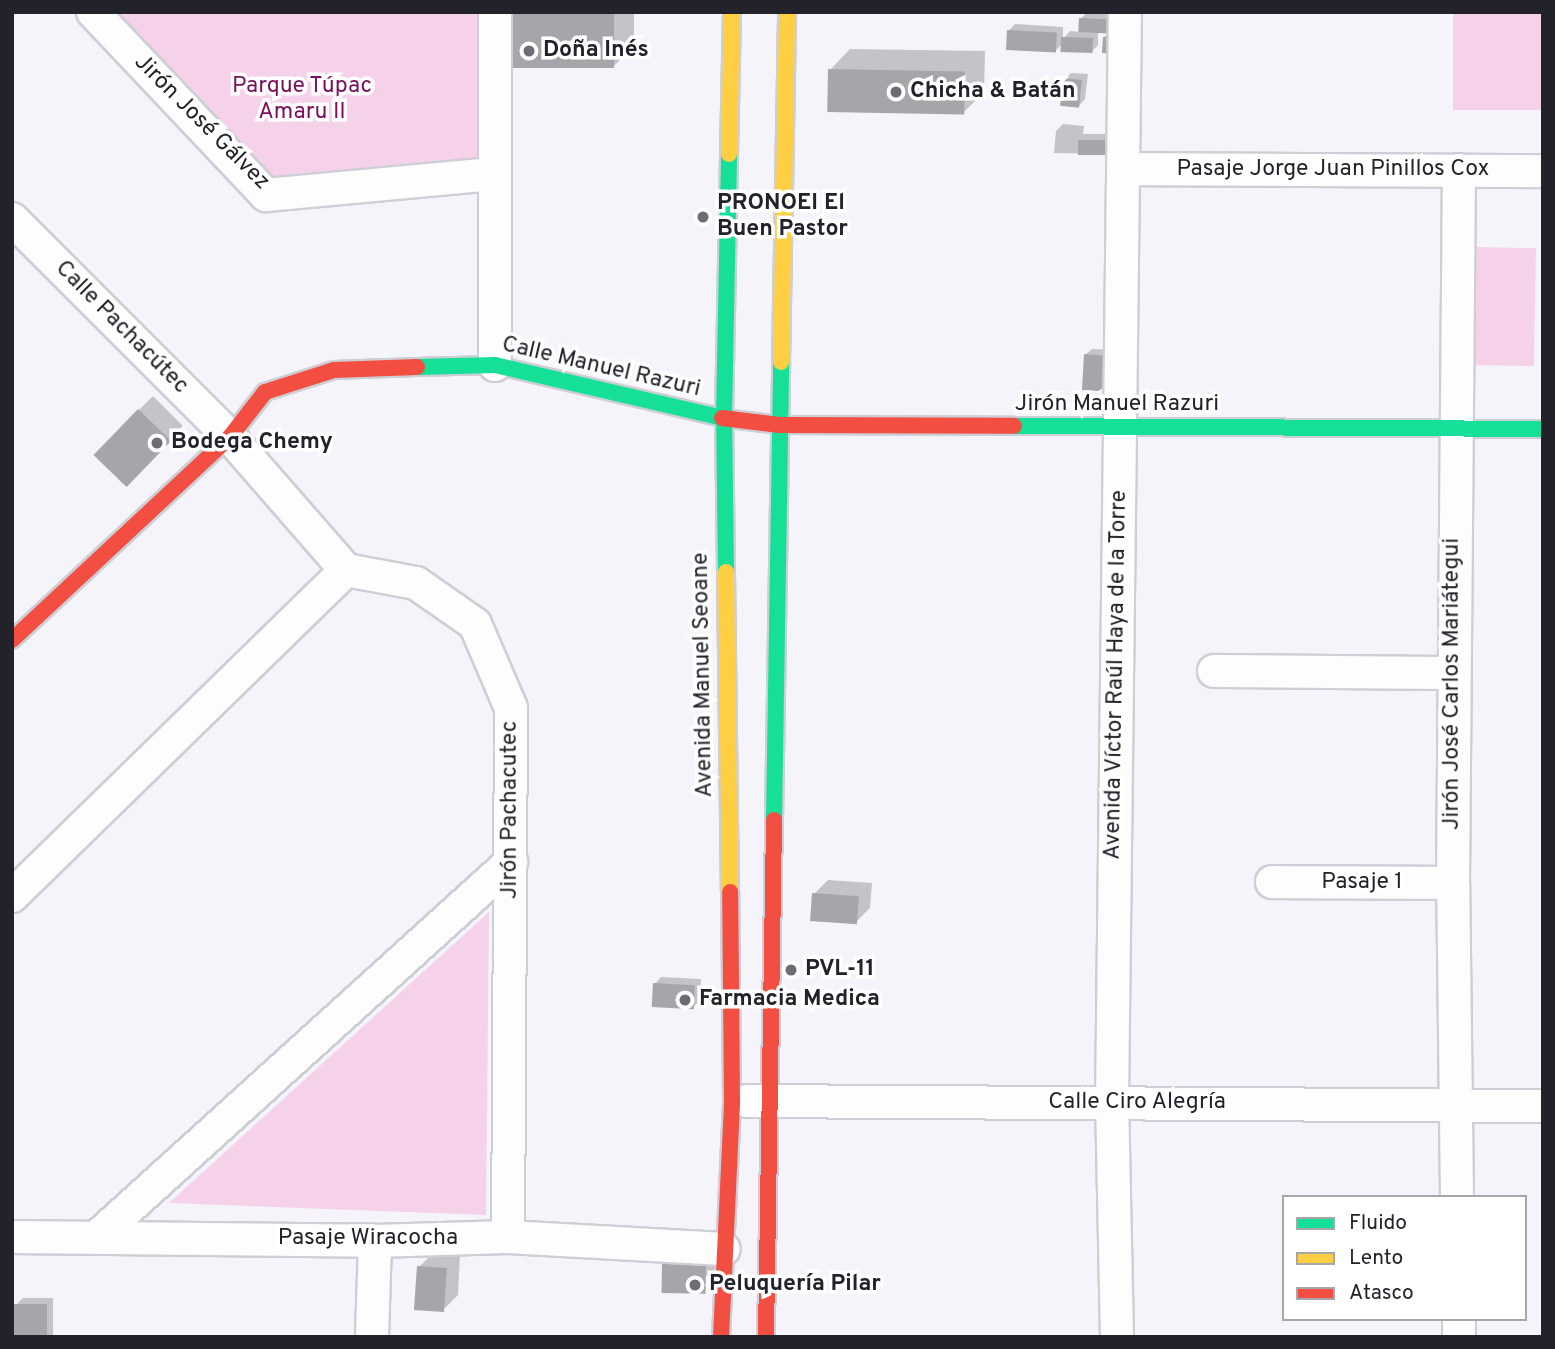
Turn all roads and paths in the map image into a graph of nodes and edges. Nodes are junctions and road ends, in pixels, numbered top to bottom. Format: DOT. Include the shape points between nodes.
graph roads {
  1 [pos="93,12"];
  2 [pos="495,12"];
  3 [pos="732,12"];
  4 [pos="787,12"];
  5 [pos="1125,12"];
  6 [pos="1123,169"];
  7 [pos="1459,170"];
  8 [pos="1543,171"];
  9 [pos="493,174"];
  10 [pos="12,219"];
  11 [pos="495,365"];
  12 [pos="724,418"];
  13 [pos="780,425"];
  14 [pos="1120,428"];
  15 [pos="1543,429"];
  16 [pos="1454,430"];
  17 [pos="230,437"];
  18 [pos="346,570"];
  19 [pos="12,640"];
  20 [pos="1214,671"];
  21 [pos="1454,673"];
  22 [pos="511,862"];
  23 [pos="1272,882"];
  24 [pos="1452,883"];
  25 [pos="12,895"];
  26 [pos="732,1101"];
  27 [pos="768,1101"];
  28 [pos="1112,1102"];
  29 [pos="1455,1105"];
  30 [pos="1543,1106"];
  31 [pos="1457,1195"];
  32 [pos="12,1237"];
  33 [pos="97,1237"];
  34 [pos="508,1237"];
  35 [pos="375,1241"];
  36 [pos="724,1249"];
  37 [pos="372,1337"];
  38 [pos="721,1337"];
  39 [pos="766,1337"];
  40 [pos="1117,1337"];
  1 -- 9 [label="street, Jirón José Gálvez" via="266,195"];
  2 -- 9 [label="street"];
  3 -- 12 [label="street, Avenida Manuel Seoane"];
  4 -- 13 [label="street"];
  5 -- 6 [label="street, Avenida Víctor Raúl Haya de la Torre"];
  6 -- 7 [label="street, Pasaje Jorge Juan Pinillos Cox"];
  6 -- 14 [label="street, Avenida Víctor Raúl Haya de la Torre"];
  7 -- 8 [label="street, Pasaje Jorge Juan Pinillos Cox"];
  7 -- 16 [label="street, Jirón José Carlos Mariátegui"];
  9 -- 11 [label="street"];
  10 -- 17 [label="street, Calle Pachacútec"];
  11 -- 12 [label="street, Calle Manuel Razuri"];
  11 -- 17 [label="street, Calle Manuel Razuri" via="334,370 265,392"];
  12 -- 13 [label="street, Calle Manuel Razuri"];
  12 -- 26 [label="street, Avenida Manuel Seoane"];
  13 -- 14 [label="street, Jirón Manuel Razuri"];
  13 -- 27 [label="street"];
  14 -- 16 [label="street, Jirón Manuel Razuri"];
  14 -- 28 [label="street, Avenida Víctor Raúl Haya de la Torre"];
  15 -- 16 [label="street, Jirón Manuel Razuri"];
  16 -- 21 [label="street, Jirón José Carlos Mariátegui"];
  17 -- 18 [label="street"];
  17 -- 19 [label="street, Calle Manuel Razuri"];
  18 -- 22 [label="street, Jirón Pachacutec" via="415,583 475,624 511,708"];
  18 -- 25 [label="street"];
  20 -- 21 [label="street"];
  21 -- 24 [label="street, Jirón José Carlos Mariátegui"];
  22 -- 33 [label="street"];
  22 -- 34 [label="street, Jirón Pachacutec"];
  23 -- 24 [label="street, Pasaje 1"];
  24 -- 29 [label="street, Jirón José Carlos Mariátegui"];
  26 -- 27 [label="street, Calle Ciro Alegría"];
  26 -- 36 [label="street, Avenida Manuel Seoane"];
  27 -- 28 [label="street, Calle Ciro Alegría"];
  27 -- 39 [label="street"];
  28 -- 29 [label="street, Calle Ciro Alegría"];
  28 -- 40 [label="street, Avenida Víctor Raúl Haya de la Torre"];
  29 -- 30 [label="street, Calle Ciro Alegría"];
  29 -- 31 [label="street, Jirón José Carlos Mariátegui"];
  32 -- 33 [label="street, Pasaje Wiracocha"];
  33 -- 35 [label="street, Pasaje Wiracocha"];
  34 -- 35 [label="street, Pasaje Wiracocha"];
  34 -- 36 [label="street, Pasaje Wiracocha"];
  35 -- 37 [label="street"];
  36 -- 38 [label="street, Avenida Manuel Seoane"];
}
